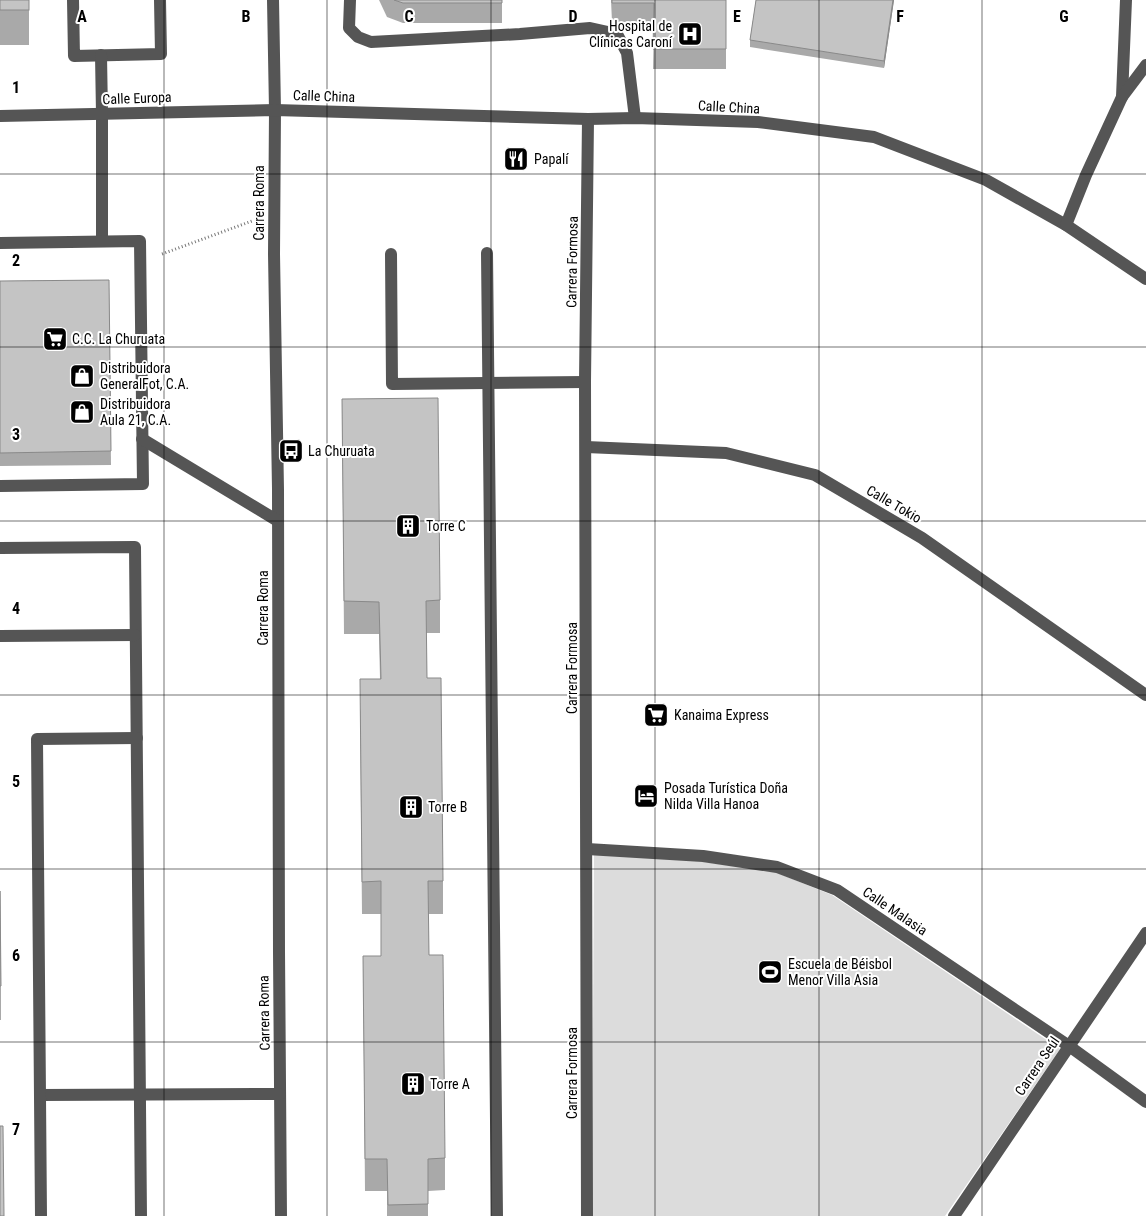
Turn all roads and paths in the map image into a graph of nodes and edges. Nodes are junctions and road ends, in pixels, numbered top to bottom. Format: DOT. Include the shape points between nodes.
graph roads {
  1 [pos="73,0"];
  2 [pos="160,0"];
  3 [pos="273,0"];
  4 [pos="350,0"];
  5 [pos="1126,0"];
  6 [pos="101,55"];
  7 [pos="1146,65"];
  8 [pos="1122,97"];
  9 [pos="275,110"];
  10 [pos="102,114"];
  11 [pos="0,116"];
  12 [pos="634,118"];
  13 [pos="588,119"];
  14 [pos="274,212"];
  15 [pos="1066,225"];
  16 [pos="102,242"];
  17 [pos="0,243"];
  18 [pos="174,250"];
  19 [pos="488,253"];
  20 [pos="391,254"];
  21 [pos="1146,279"];
  22 [pos="585,382"];
  23 [pos="489,383"];
  24 [pos="142,439"];
  25 [pos="586,447"];
  26 [pos="0,486"];
  27 [pos="278,521"];
  28 [pos="0,548"];
  29 [pos="135,635"];
  30 [pos="0,636"];
  31 [pos="1146,695"];
  32 [pos="137,738"];
  33 [pos="587,849"];
  34 [pos="1146,933"];
  35 [pos="1069,1046"];
  36 [pos="280,1094"];
  37 [pos="40,1095"];
  38 [pos="140,1095"];
  39 [pos="1146,1102"];
  40 [pos="41,1216"];
  41 [pos="141,1216"];
  42 [pos="281,1216"];
  43 [pos="497,1216"];
  44 [pos="587,1216"];
  45 [pos="954,1216"];
  1 -- 6 [label="street" via="74,56"];
  2 -- 6 [label="street" via="161,54"];
  3 -- 9 [label="street, Carrera Roma"];
  4 -- 12 [label="street" via="349,28 358,37 371,42 590,28 617,34 626,53"];
  5 -- 8 [label="street"];
  6 -- 10 [label="street"];
  7 -- 8 [label="street"];
  8 -- 15 [label="street"];
  9 -- 10 [label="street, Calle Europa"];
  9 -- 13 [label="street, Calle China"];
  9 -- 14 [label="street, Carrera Roma"];
  10 -- 11 [label="street, Calle Europa"];
  10 -- 16 [label="street"];
  12 -- 13 [label="street, Calle China"];
  12 -- 15 [label="street, Calle China" via="758,122 874,137 986,180"];
  13 -- 22 [label="street, Carrera Formosa"];
  14 -- 18 [label="path"];
  14 -- 27 [label="street, Carrera Roma"];
  15 -- 21 [label="street, Calle China"];
  16 -- 17 [label="street"];
  16 -- 24 [label="street" via="140,241"];
  19 -- 23 [label="street"];
  20 -- 23 [label="street" via="392,384"];
  22 -- 23 [label="street"];
  22 -- 25 [label="street, Carrera Formosa"];
  23 -- 43 [label="street"];
  24 -- 26 [label="street" via="143,484"];
  24 -- 27 [label="street"];
  25 -- 31 [label="street, Calle Tokio" via="726,452 815,475 922,538"];
  25 -- 33 [label="street, Carrera Formosa"];
  27 -- 36 [label="street, Carrera Roma"];
  28 -- 29 [label="street" via="135,547"];
  29 -- 30 [label="street"];
  29 -- 32 [label="street"];
  32 -- 37 [label="street" via="37,738"];
  32 -- 38 [label="street"];
  33 -- 35 [label="street, Calle Malasia" via="703,856 777,867 837,890"];
  33 -- 44 [label="street, Carrera Formosa"];
  34 -- 35 [label="street, Carrera Seúl"];
  35 -- 39 [label="street, Calle Malasia"];
  35 -- 45 [label="street, Carrera Seúl"];
  36 -- 38 [label="street"];
  36 -- 42 [label="street, Carrera Roma"];
  37 -- 38 [label="street"];
  37 -- 40 [label="street"];
  38 -- 41 [label="street"];
}
